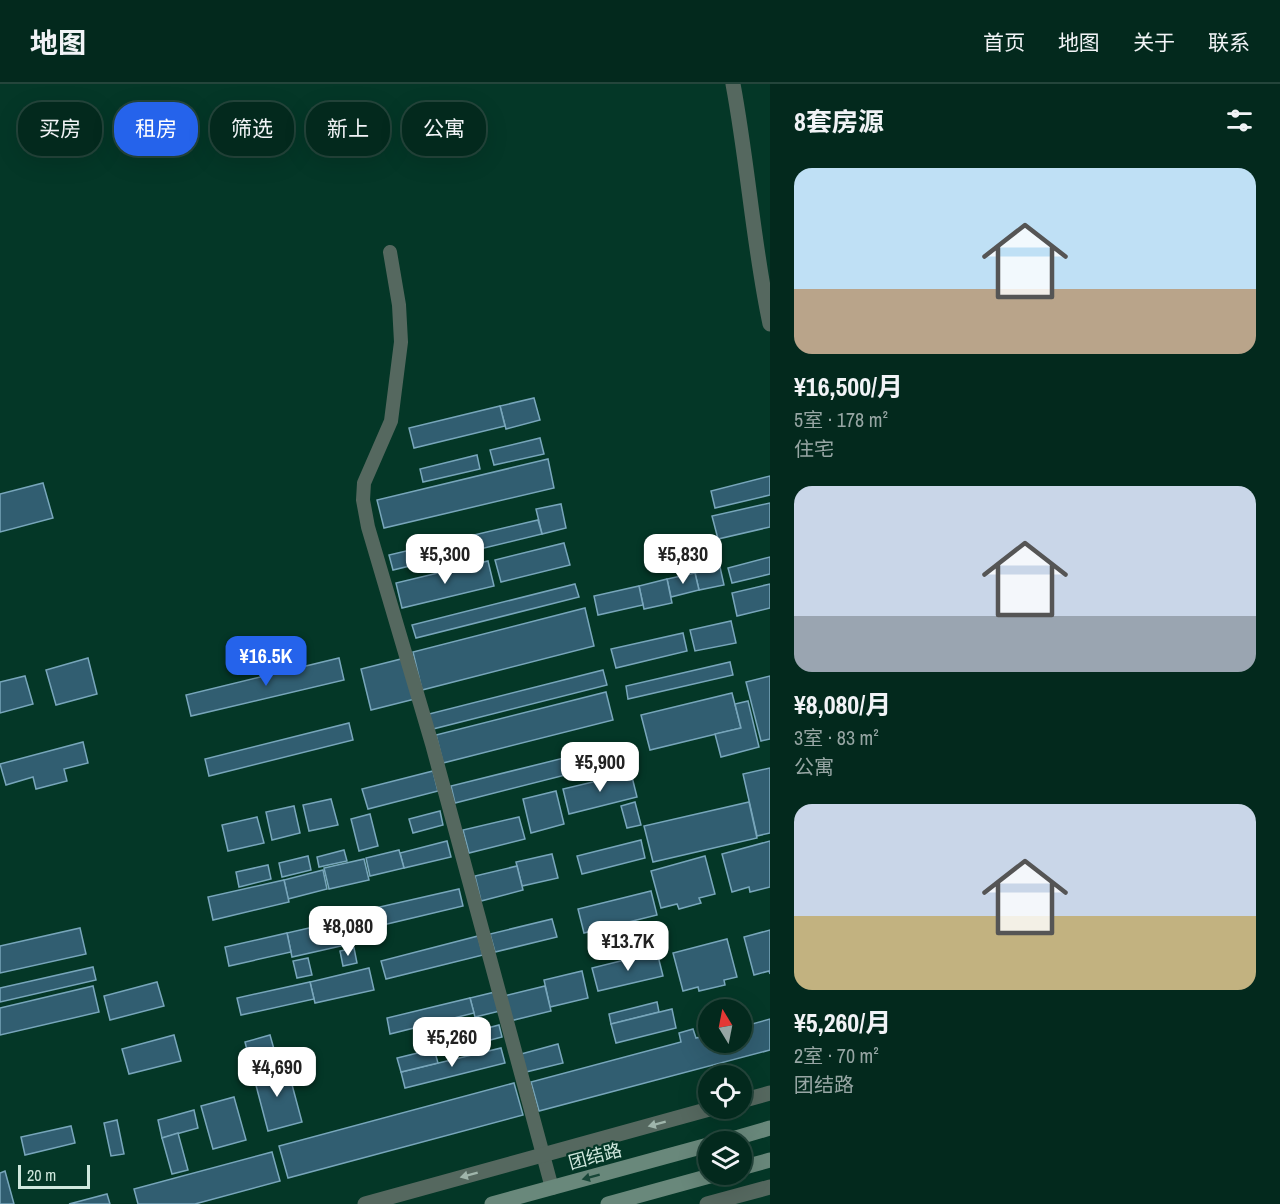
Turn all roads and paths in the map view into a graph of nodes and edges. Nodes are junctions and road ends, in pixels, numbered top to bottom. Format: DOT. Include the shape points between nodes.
graph roads {
  1 [pos="733,84"];
  2 [pos="390,252"];
  3 [pos="770,324"];
  4 [pos="770,1093"];
  5 [pos="752,1098"];
  6 [pos="698,1112"];
  7 [pos="770,1128"];
  8 [pos="752,1133"];
  9 [pos="698,1148"];
  10 [pos="543,1155"];
  11 [pos="770,1160"];
  12 [pos="752,1165"];
  13 [pos="698,1179"];
  14 [pos="770,1187"];
  15 [pos="552,1188"];
  16 [pos="365,1204"];
  17 [pos="492,1204"];
  18 [pos="608,1204"];
  19 [pos="707,1204"];
  1 -- 3 [label="street" via="747,156 756,258"];
  2 -- 10 [label="lane" via="401,342 391,421 364,483 363,500"];
  4 -- 5 [label="street"];
  6 -- 10 [label="street, one-way"];
  7 -- 8 [label="main road"];
  9 -- 15 [label="main road, 团结路, one-way"];
  10 -- 15 [label="lane"];
  10 -- 16 [label="street, one-way"];
  11 -- 12 [label="main road"];
  13 -- 18 [label="main road"];
  14 -- 19 [label="street"];
  15 -- 17 [label="main road, 团结路"];
}
